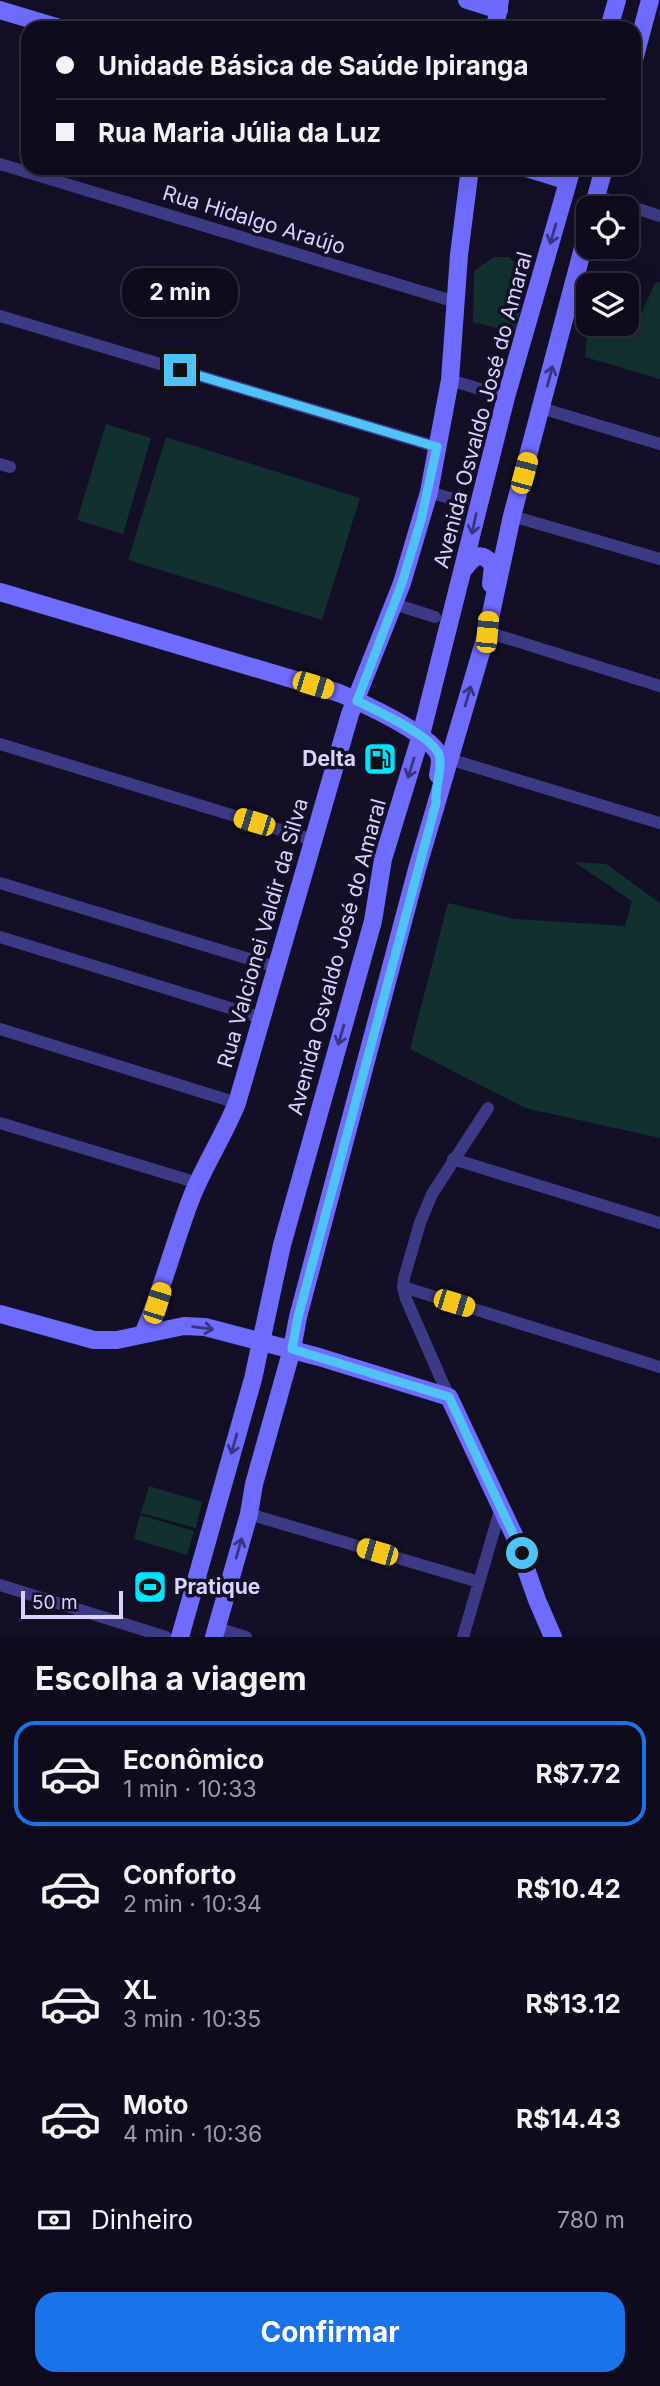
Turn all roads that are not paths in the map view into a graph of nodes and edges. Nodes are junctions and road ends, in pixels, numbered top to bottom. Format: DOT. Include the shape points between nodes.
graph roads {
  1 [pos="467,0"];
  2 [pos="617,0"];
  3 [pos="650,0"];
  4 [pos="499,5"];
  5 [pos="0,10"];
  6 [pos="37,21"];
  7 [pos="611,21"];
  8 [pos="641,34"];
  9 [pos="0,164"];
  10 [pos="21,170"];
  11 [pos="36,175"];
  12 [pos="469,175"];
  13 [pos="570,175"];
  14 [pos="602,175"];
  15 [pos="597,196"];
  16 [pos="639,211"];
  17 [pos="660,216"];
  18 [pos="580,259"];
  19 [pos="456,302"];
  20 [pos="0,316"];
  21 [pos="450,380"];
  22 [pos="506,397"];
  23 [pos="541,408"];
  24 [pos="660,444"];
  25 [pos="437,447"];
  26 [pos="429,492"];
  27 [pos="463,502"];
  28 [pos="512,516"];
  29 [pos="660,559"];
  30 [pos="464,568"];
  31 [pos="0,593"];
  32 [pos="394,604"];
  33 [pos="435,617"];
  34 [pos="487,632"];
  35 [pos="660,686"];
  36 [pos="357,701"];
  37 [pos="421,735"];
  38 [pos="0,744"];
  39 [pos="449,759"];
  40 [pos="436,803"];
  41 [pos="660,823"];
  42 [pos="313,840"];
  43 [pos="0,883"];
  44 [pos="373,921"];
  45 [pos="0,937"];
  46 [pos="276,967"];
  47 [pos="385,994"];
  48 [pos="262,1018"];
  49 [pos="0,1029"];
  50 [pos="237,1103"];
  51 [pos="488,1108"];
  52 [pos="0,1123"];
  53 [pos="453,1159"];
  54 [pos="198,1183"];
  55 [pos="660,1223"];
  56 [pos="402,1287"];
  57 [pos="0,1314"];
  58 [pos="143,1334"];
  59 [pos="262,1341"];
  60 [pos="292,1349"];
  61 [pos="660,1367"];
  62 [pos="449,1397"];
  63 [pos="502,1507"];
  64 [pos="249,1514"];
  65 [pos="479,1582"];
  66 [pos="0,1585"];
  67 [pos="216,1633"];
  68 [pos="166,1637"];
  69 [pos="180,1637"];
  70 [pos="246,1637"];
  71 [pos="463,1637"];
  72 [pos="553,1637"];
  1 -- 4 [label="main road"];
  2 -- 7 [label="main road"];
  3 -- 8 [label="main road"];
  5 -- 6 [label="main road"];
  9 -- 10 [label="street, Rua Hidalgo Araújo"];
  11 -- 19 [label="street, Rua Hidalgo Araújo"];
  12 -- 19 [label="main road, Rua Valcionei Valdir da Silva"];
  13 -- 22 [label="main road, Avenida Osvaldo José do Amaral, one-way"];
  14 -- 15 [label="main road"];
  16 -- 17 [label="street"];
  23 -- 18 [label="main road, one-way"];
  19 -- 21 [label="main road, Rua Valcionei Valdir da Silva"];
  20 -- 25 [label="street"];
  21 -- 22 [label="street"];
  21 -- 25 [label="main road, Rua Valcionei Valdir da Silva"];
  22 -- 30 [label="main road, Avenida Osvaldo José do Amaral, one-way"];
  23 -- 24 [label="street"];
  23 -- 28 [label="main road"];
  25 -- 26 [label="main road, Rua Valcionei Valdir da Silva"];
  26 -- 27 [label="street"];
  26 -- 32 [label="main road, Rua Valcionei Valdir da Silva"];
  28 -- 29 [label="street"];
  28 -- 34 [label="main road"];
  30 -- 34 [label="main road" via="479,555 493,565"];
  30 -- 37 [label="main road, Avenida Osvaldo José do Amaral"];
  31 -- 36 [label="main road"];
  32 -- 33 [label="street"];
  32 -- 36 [label="main road, Rua Valcionei Valdir da Silva"];
  34 -- 35 [label="street"];
  39 -- 34 [label="main road, one-way"];
  36 -- 37 [label="main road"];
  36 -- 42 [label="main road, Rua Valcionei Valdir da Silva"];
  37 -- 40 [label="main road" via="440,759"];
  37 -- 44 [label="main road, Avenida Osvaldo José do Amaral, one-way" via="383,859"];
  38 -- 42 [label="street"];
  39 -- 40 [label="main road"];
  39 -- 41 [label="street"];
  40 -- 47 [label="main road"];
  42 -- 46 [label="main road, Rua Valcionei Valdir da Silva"];
  43 -- 46 [label="street"];
  44 -- 47 [label="main road" via="375,942 363,995 369,999"];
  44 -- 59 [label="main road, Avenida Osvaldo José do Amaral, one-way" via="282,1245"];
  45 -- 48 [label="street"];
  46 -- 48 [label="main road, Rua Valcionei Valdir da Silva"];
  47 -- 60 [label="main road"];
  48 -- 50 [label="main road, Rua Valcionei Valdir da Silva"];
  49 -- 50 [label="street"];
  50 -- 54 [label="main road, Rua Valcionei Valdir da Silva"];
  51 -- 53 [label="street"];
  52 -- 54 [label="street"];
  53 -- 55 [label="street"];
  53 -- 56 [label="street" via="425,1210"];
  54 -- 58 [label="main road, Rua Valcionei Valdir da Silva"];
  56 -- 61 [label="street"];
  56 -- 62 [label="street"];
  57 -- 58 [label="main road" via="94,1340"];
  58 -- 59 [label="main road, one-way" via="194,1326"];
  59 -- 60 [label="main road"];
  59 -- 69 [label="main road, Avenida Osvaldo José do Amaral, one-way"];
  60 -- 62 [label="main road"];
  60 -- 64 [label="main road"];
  62 -- 63 [label="main road"];
  63 -- 65 [label="street"];
  63 -- 72 [label="main road"];
  64 -- 65 [label="street"];
  67 -- 64 [label="main road, one-way"];
  65 -- 71 [label="street"];
  66 -- 68 [label="street"];
  67 -- 70 [label="street"];
}
